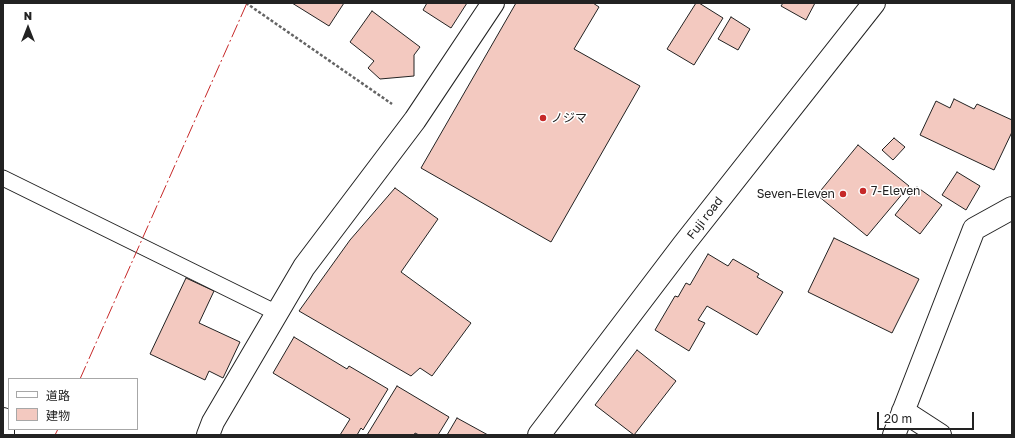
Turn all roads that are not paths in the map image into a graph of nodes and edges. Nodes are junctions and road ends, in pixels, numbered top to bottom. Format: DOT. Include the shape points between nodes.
graph roads {
  1 [pos="493,3"];
  2 [pos="874,3"];
  3 [pos="3,178"];
  4 [pos="1012,208"];
  5 [pos="277,313"];
  6 [pos="903,411"];
  7 [pos="3,418"];
  8 [pos="3,435"];
  9 [pos="208,435"];
  10 [pos="539,435"];
  11 [pos="894,435"];
  12 [pos="940,435"];
  1 -- 5 [label="main road" via="415,120 304,267"];
  2 -- 10 [label="main road, Fuji road" via="689,238"];
  3 -- 5 [label="lane"];
  4 -- 6 [label="main road" via="974,229"];
  5 -- 9 [label="main road" via="213,422"];
  6 -- 11 [label="main road"];
  6 -- 12 [label="main road"];
  7 -- 8 [label="main road"];
}
